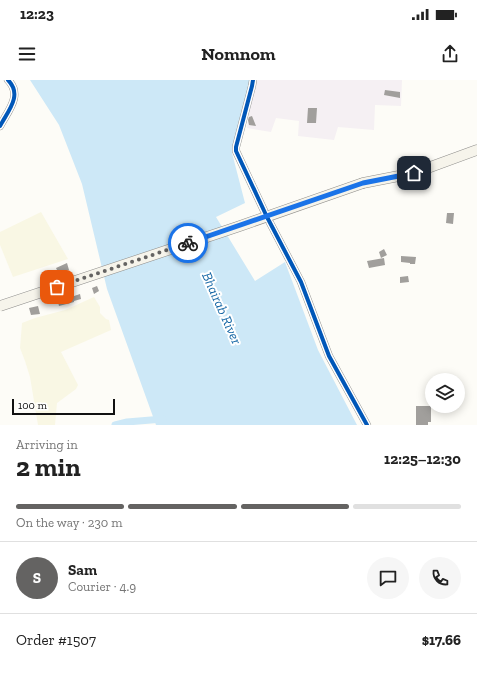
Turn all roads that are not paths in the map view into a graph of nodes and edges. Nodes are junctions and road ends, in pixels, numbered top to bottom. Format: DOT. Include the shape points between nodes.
graph roads {
  1 [pos="8,80"];
  2 [pos="253,80"];
  3 [pos="0,126"];
  4 [pos="477,150"];
  5 [pos="0,306"];
  6 [pos="367,425"];
  1 -- 3 [label="street" via="15,91 14,100"];
  2 -- 6 [label="street" via="236,151 301,282 329,356"];
  4 -- 5 [label="main road, bridge" via="414,173 363,183"];
}
